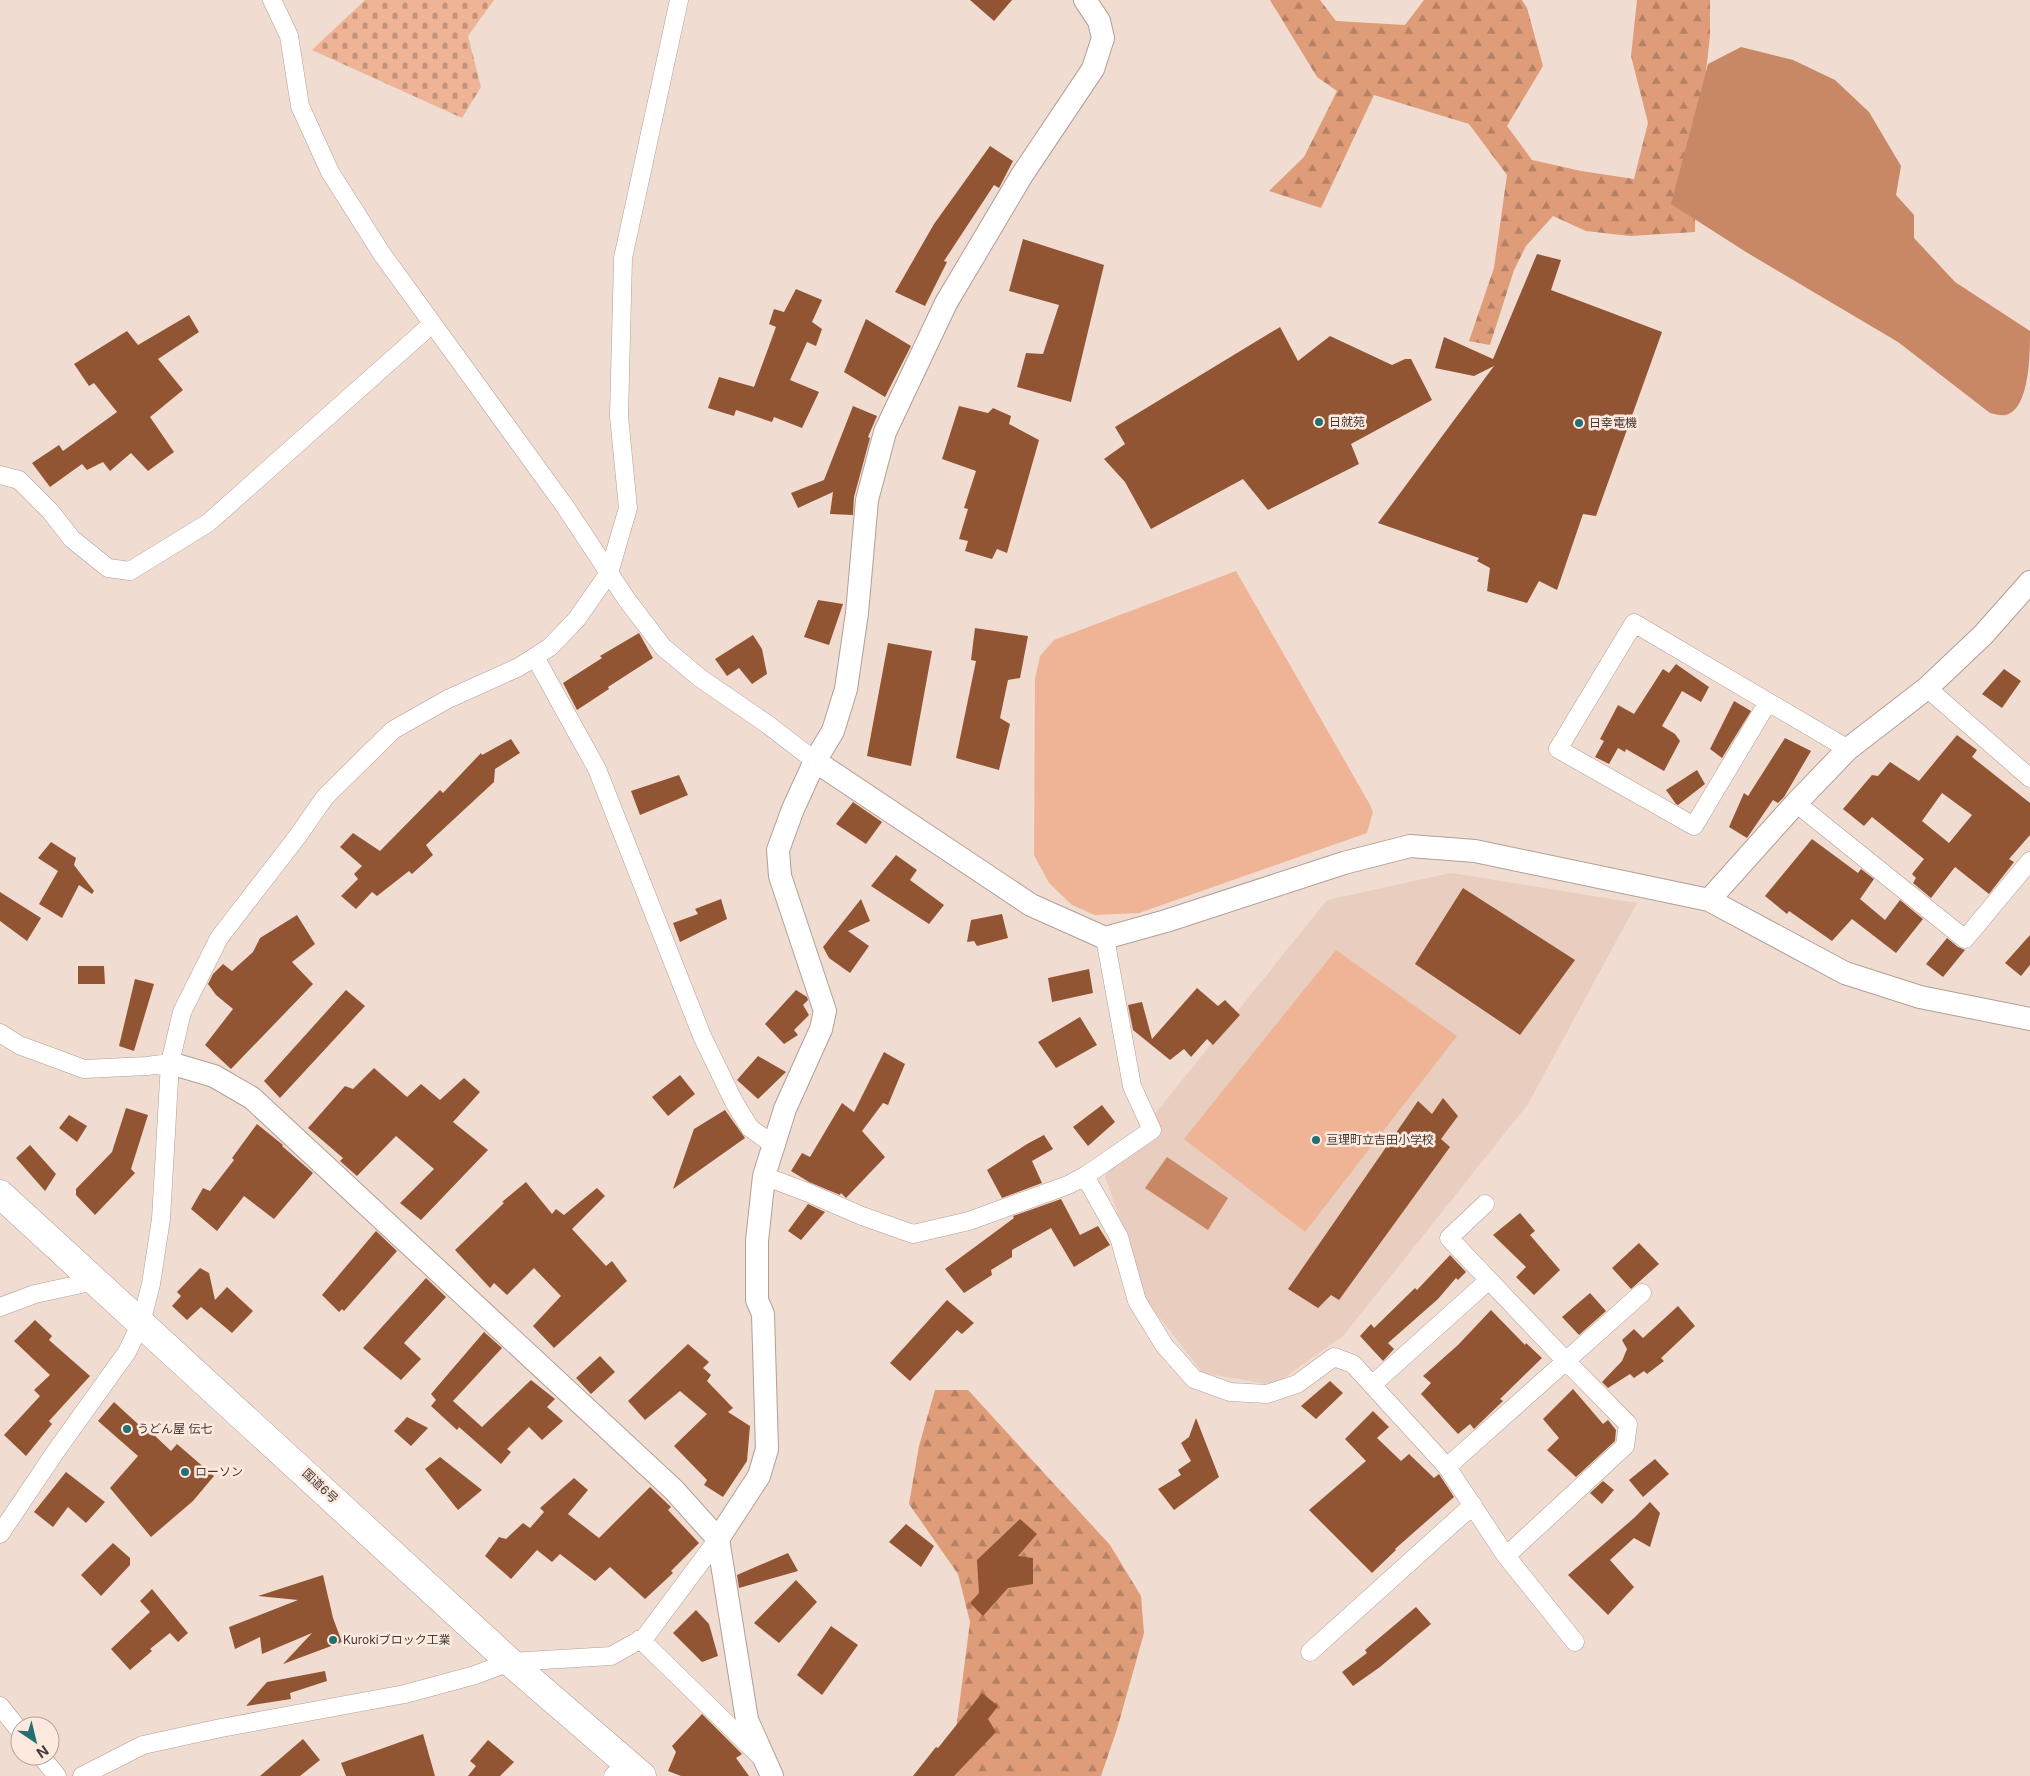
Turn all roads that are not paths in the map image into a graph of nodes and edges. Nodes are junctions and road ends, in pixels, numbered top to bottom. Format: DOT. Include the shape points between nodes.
graph roads {
  1 [pos="272,0"];
  2 [pos="679,0"];
  3 [pos="1085,0"];
  4 [pos="432,324"];
  5 [pos="0,475"];
  6 [pos="609,574"];
  7 [pos="2030,582"];
  8 [pos="535,657"];
  9 [pos="1927,688"];
  10 [pos="1768,702"];
  11 [pos="1848,749"];
  12 [pos="815,761"];
  13 [pos="2030,778"];
  14 [pos="1796,803"];
  15 [pos="2030,860"];
  16 [pos="1709,900"];
  17 [pos="1105,938"];
  18 [pos="2030,1018"];
  19 [pos="0,1034"];
  20 [pos="170,1062"];
  21 [pos="774,1146"];
  22 [pos="764,1176"];
  23 [pos="1085,1176"];
  24 [pos="0,1194"];
  25 [pos="1485,1204"];
  26 [pos="95,1280"];
  27 [pos="1489,1280"];
  28 [pos="1642,1293"];
  29 [pos="0,1307"];
  30 [pos="141,1323"];
  31 [pos="1566,1361"];
  32 [pos="1373,1384"];
  33 [pos="1448,1467"];
  34 [pos="1473,1505"];
  35 [pos="0,1534"];
  36 [pos="718,1539"];
  37 [pos="1506,1556"];
  38 [pos="640,1640"];
  39 [pos="1575,1642"];
  40 [pos="1310,1652"];
  41 [pos="510,1662"];
  42 [pos="0,1706"];
  43 [pos="10,1718"];
  44 [pos="49,1766"];
  45 [pos="768,1768"];
  46 [pos="627,1771"];
  47 [pos="57,1776"];
  48 [pos="82,1776"];
  1 -- 4 [label="street" via="289,36 300,106 330,172 382,254"];
  2 -- 6 [label="street" via="623,258 619,416 628,508"];
  3 -- 12 [label="street" via="1099,21 1103,38 1093,69 1018,181 946,303 886,432 868,500 846,689 833,730"];
  4 -- 5 [label="street" via="208,523 130,571 108,568 72,539 19,480"];
  4 -- 6 [label="street" via="564,505"];
  6 -- 8 [label="street" via="576,620 550,647"];
  6 -- 12 [label="street" via="663,647 700,678"];
  7 -- 9 [label="street" via="1984,635"];
  8 -- 20 [label="street" via="392,730 325,797 219,938 182,1012"];
  8 -- 21 [label="street" via="597,769 702,1036 750,1128"];
  9 -- 11 [label="street"];
  9 -- 13 [label="street"];
  10 -- 10 [label="street" via="1634,623 1558,749 1694,826"];
  10 -- 11 [label="street"];
  11 -- 14 [label="street"];
  12 -- 17 [label="street" via="1031,905"];
  12 -- 21 [label="street" via="778,850 780,876 825,1011 821,1029 785,1109"];
  14 -- 15 [label="street" via="1965,939"];
  14 -- 16 [label="street"];
  16 -- 17 [label="street" via="1475,851 1410,846 1344,863"];
  16 -- 18 [label="street" via="1845,973 1920,997"];
  17 -- 23 [label="street" via="1132,1086 1152,1130"];
  19 -- 20 [label="street" via="84,1069"];
  20 -- 30 [label="street" via="161,1219"];
  20 -- 36 [label="street" via="214,1076 252,1098 646,1463"];
  21 -- 22 [label="street"];
  22 -- 23 [label="street" via="913,1234 969,1221"];
  22 -- 36 [label="street" via="757,1241 757,1300 763,1314 767,1449 758,1476"];
  23 -- 32 [label="street" via="1119,1237 1137,1301 1164,1346 1194,1379 1230,1392 1266,1394 1297,1384 1334,1357 1353,1364"];
  24 -- 26 [label="highway, 国道6号"];
  25 -- 27 [label="street" via="1449,1238"];
  26 -- 29 [label="street" via="35,1294"];
  26 -- 30 [label="highway, 国道6号"];
  27 -- 31 [label="street"];
  27 -- 32 [label="street"];
  28 -- 31 [label="street"];
  30 -- 35 [label="street" via="127,1352"];
  30 -- 41 [label="highway, 国道6号"];
  31 -- 33 [label="street"];
  31 -- 37 [label="street" via="1628,1424 1625,1446"];
  32 -- 33 [label="street"];
  33 -- 34 [label="street"];
  34 -- 37 [label="street"];
  34 -- 40 [label="street"];
  36 -- 38 [label="street"];
  36 -- 45 [label="street" via="746,1720"];
  37 -- 39 [label="street"];
  38 -- 41 [label="street" via="611,1656"];
  38 -- 45 [label="street"];
  41 -- 46 [label="highway, 国道6号"];
  41 -- 48 [label="street" via="405,1694 143,1745"];
  42 -- 43 [label="street"];
  44 -- 47 [label="street"];
}
